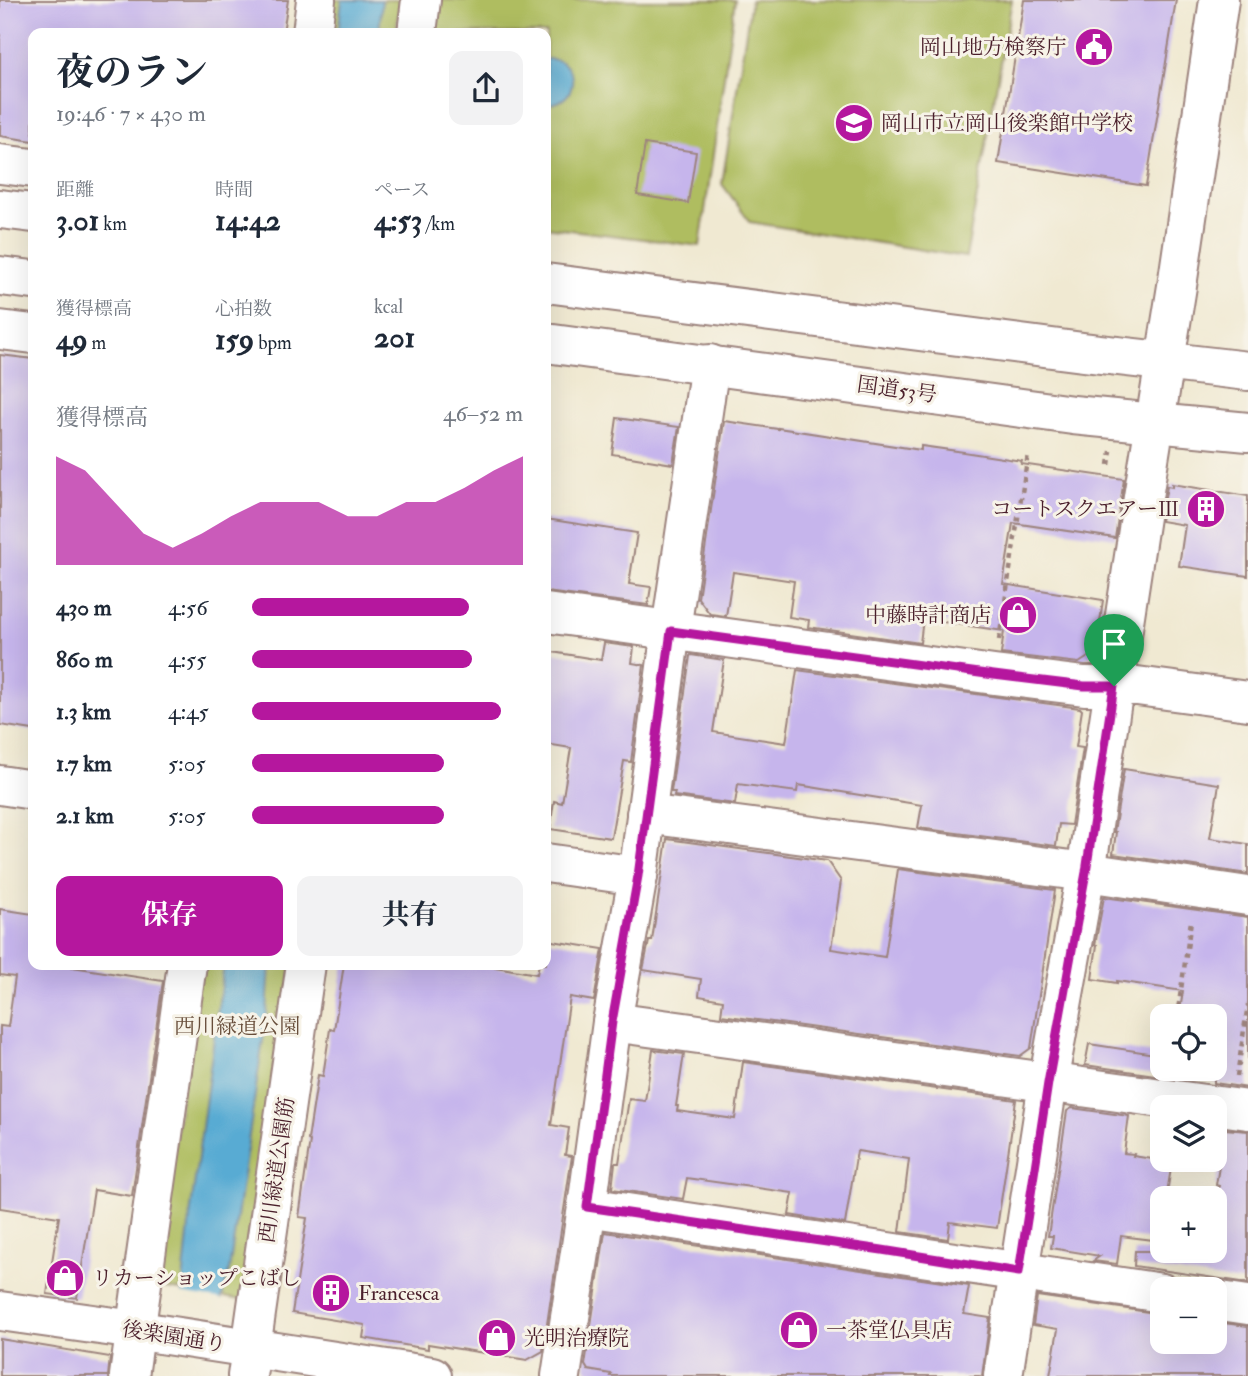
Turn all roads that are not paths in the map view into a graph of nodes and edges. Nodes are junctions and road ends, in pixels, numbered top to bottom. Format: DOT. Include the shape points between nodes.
graph roads {
  1 [pos="316,0"];
  2 [pos="421,0"];
  3 [pos="1219,0"];
  4 [pos="313,28"];
  5 [pos="418,28"];
  6 [pos="0,164"];
  7 [pos="28,167"];
  8 [pos="0,209"];
  9 [pos="28,212"];
  10 [pos="0,276"];
  11 [pos="28,279"];
  12 [pos="551,284"];
  13 [pos="0,330"];
  14 [pos="28,333"];
  15 [pos="551,344"];
  16 [pos="1165,361"];
  17 [pos="710,364"];
  18 [pos="1248,372"];
  19 [pos="1155,422"];
  20 [pos="1248,432"];
  21 [pos="551,614"];
  22 [pos="671,631"];
  23 [pos="1114,686"];
  24 [pos="1248,701"];
  25 [pos="0,785"];
  26 [pos="28,789"];
  27 [pos="646,814"];
  28 [pos="551,864"];
  29 [pos="1086,872"];
  30 [pos="638,876"];
  31 [pos="1248,896"];
  32 [pos="186,970"];
  33 [pos="305,970"];
  34 [pos="612,1022"];
  35 [pos="1048,1083"];
  36 [pos="1240,1109"];
  37 [pos="587,1207"];
  38 [pos="1019,1272"];
  39 [pos="1150,1291"];
  40 [pos="1227,1302"];
  41 [pos="1248,1305"];
  42 [pos="0,1311"];
  43 [pos="150,1333"];
  44 [pos="238,1356"];
  45 [pos="129,1376"];
  46 [pos="432,1376"];
  47 [pos="561,1376"];
  48 [pos="1003,1376"];
  1 -- 4 [label="main road"];
  2 -- 5 [label="main road"];
  3 -- 16 [label="main road"];
  6 -- 7 [label="main road"];
  8 -- 9 [label="main road"];
  10 -- 11 [label="main road"];
  12 -- 16 [label="main road"];
  13 -- 14 [label="main road"];
  15 -- 17 [label="main road, 国道53号"];
  16 -- 18 [label="main road"];
  16 -- 19 [label="main road"];
  17 -- 19 [label="main road, 国道53号" via="1073,415"];
  17 -- 22 [label="main road"];
  19 -- 20 [label="main road, 国道53号"];
  19 -- 23 [label="main road"];
  21 -- 22 [label="main road"];
  22 -- 23 [label="main road" via="994,675"];
  22 -- 27 [label="main road"];
  23 -- 24 [label="main road"];
  23 -- 29 [label="main road"];
  25 -- 26 [label="main road"];
  27 -- 29 [label="main road"];
  27 -- 30 [label="main road"];
  28 -- 30 [label="main road"];
  29 -- 31 [label="main road"];
  29 -- 35 [label="main road"];
  30 -- 34 [label="main road"];
  32 -- 43 [label="main road"];
  33 -- 44 [label="main road, 西川緑道公園筋"];
  34 -- 35 [label="main road"];
  34 -- 37 [label="main road"];
  35 -- 36 [label="main road"];
  35 -- 38 [label="main road"];
  37 -- 38 [label="main road"];
  37 -- 47 [label="main road"];
  38 -- 39 [label="main road"];
  38 -- 48 [label="main road"];
  40 -- 41 [label="main road"];
  42 -- 43 [label="main road, 後楽園通り"];
  43 -- 44 [label="main road, 後楽園通り"];
  43 -- 45 [label="main road"];
  44 -- 46 [label="main road, 後楽園通り"];
}
